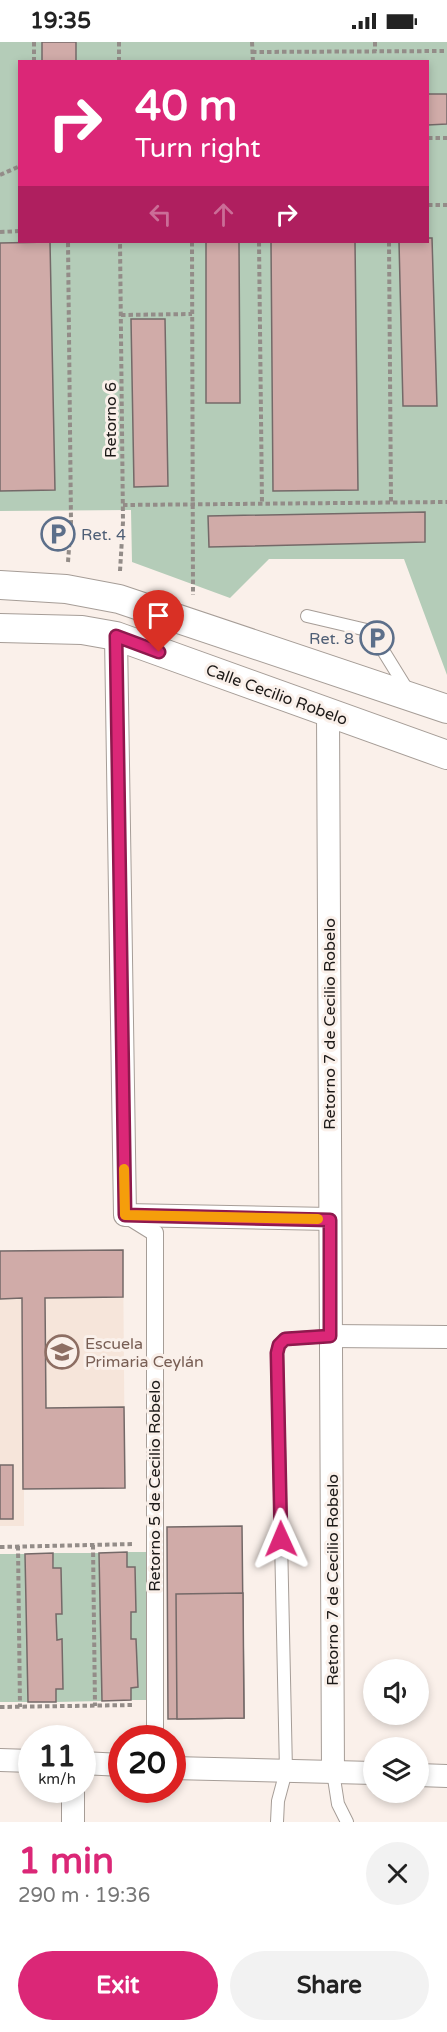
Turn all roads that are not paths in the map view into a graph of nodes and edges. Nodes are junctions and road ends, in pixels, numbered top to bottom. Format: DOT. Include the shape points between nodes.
graph roads {
  1 [pos="11,586"];
  2 [pos="307,616"];
  3 [pos="10,628"];
  4 [pos="116,636"];
  5 [pos="411,698"];
  6 [pos="447,709"];
  7 [pos="328,712"];
  8 [pos="400,738"];
  9 [pos="447,755"];
  10 [pos="125,1215"];
  11 [pos="330,1220"];
  12 [pos="330,1336"];
  13 [pos="447,1337"];
  14 [pos="155,1725"];
  15 [pos="0,1760"];
  16 [pos="18,1761"];
  17 [pos="186,1768"];
  18 [pos="286,1771"];
  19 [pos="333,1772"];
  20 [pos="363,1773"];
  21 [pos="429,1775"];
  22 [pos="447,1776"];
  23 [pos="73,1803"];
  24 [pos="73,1822"];
  25 [pos="277,1822"];
  26 [pos="347,1822"];
  1 -- 3 [label="street"];
  1 -- 5 [label="street" via="66,589 119,599"];
  2 -- 5 [label="lane" via="371,631"];
  3 -- 4 [label="street, Calle Cecilio Robelo" via="82,630"];
  4 -- 7 [label="street, Calle Cecilio Robelo"];
  4 -- 10 [label="street"];
  5 -- 6 [label="street"];
  5 -- 8 [label="street"];
  7 -- 8 [label="street, Calle Cecilio Robelo"];
  7 -- 11 [label="street, Retorno 7 de Cecilio Robelo"];
  8 -- 9 [label="street, Calle Cecilio Robelo"];
  10 -- 11 [label="street"];
  10 -- 14 [label="street, Retorno 5 de Cecilio Robelo" via="155,1233"];
  11 -- 12 [label="street, Retorno 7 de Cecilio Robelo"];
  12 -- 13 [label="street"];
  12 -- 18 [label="lane" via="285,1339 277,1353"];
  12 -- 19 [label="street, Retorno 7 de Cecilio Robelo"];
  15 -- 16 [label="street"];
  17 -- 18 [label="street"];
  18 -- 19 [label="street"];
  18 -- 25 [label="lane"];
  19 -- 20 [label="street"];
  19 -- 26 [label="lane, Retorno 7 de Cecilio Robelo" via="338,1804"];
  21 -- 22 [label="street"];
  23 -- 24 [label="street"];
}
